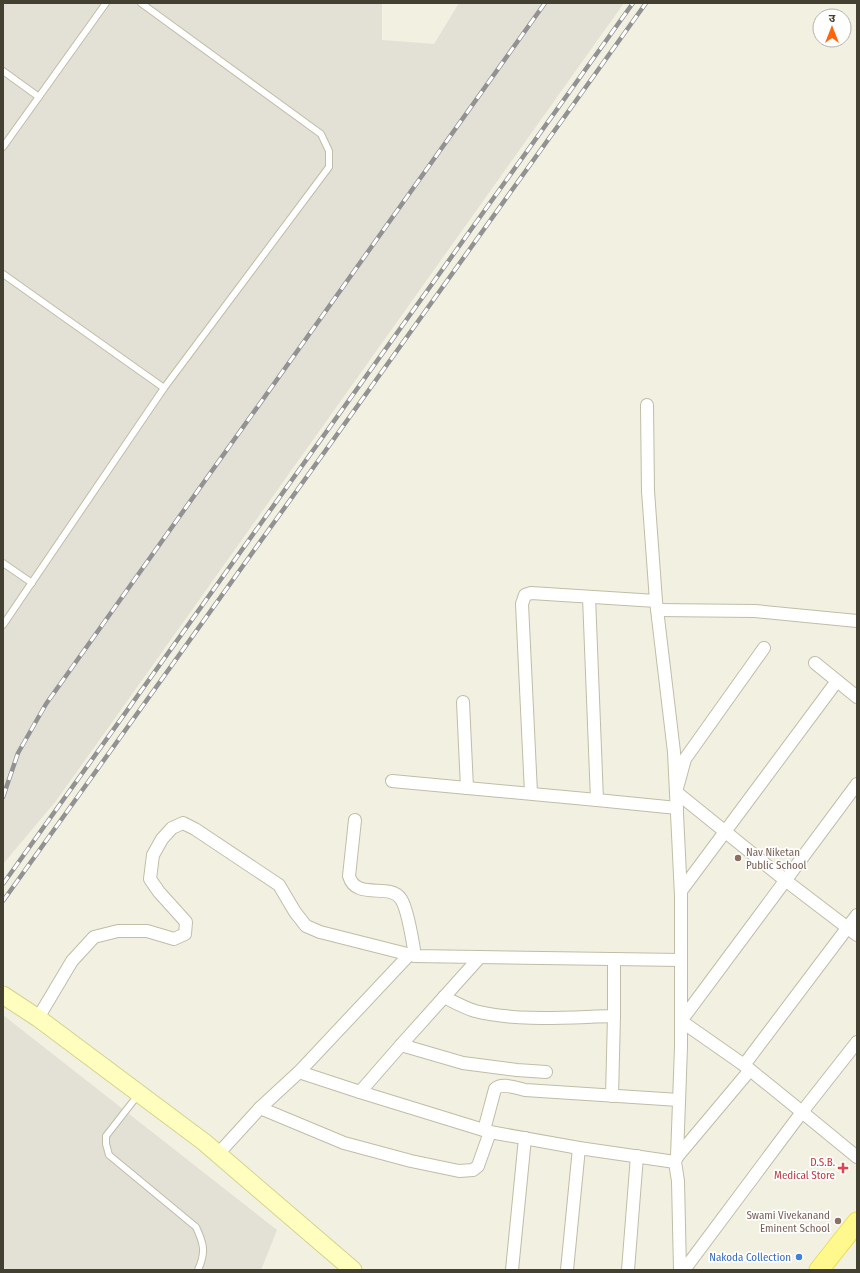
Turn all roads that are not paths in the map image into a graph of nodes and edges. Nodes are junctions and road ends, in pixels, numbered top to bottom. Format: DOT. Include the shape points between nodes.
graph roads {
  1 [pos="106,3"];
  2 [pos="141,3"];
  3 [pos="3,71"];
  4 [pos="39,97"];
  5 [pos="3,147"];
  6 [pos="3,274"];
  7 [pos="164,388"];
  8 [pos="647,405"];
  9 [pos="3,563"];
  10 [pos="32,583"];
  11 [pos="589,597"];
  12 [pos="657,605"];
  13 [pos="857,621"];
  14 [pos="3,625"];
  15 [pos="764,648"];
  16 [pos="815,663"];
  17 [pos="837,681"];
  18 [pos="857,697"];
  19 [pos="463,702"];
  20 [pos="392,781"];
  21 [pos="857,784"];
  22 [pos="466,788"];
  23 [pos="676,792"];
  24 [pos="531,794"];
  25 [pos="597,800"];
  26 [pos="677,808"];
  27 [pos="355,820"];
  28 [pos="726,831"];
  29 [pos="785,880"];
  30 [pos="681,891"];
  31 [pos="857,915"];
  32 [pos="852,931"];
  33 [pos="412,955"];
  34 [pos="480,957"];
  35 [pos="614,959"];
  36 [pos="681,960"];
  37 [pos="3,995"];
  38 [pos="444,997"];
  39 [pos="614,1016"];
  40 [pos="38,1018"];
  41 [pos="680,1021"];
  42 [pos="857,1042"];
  43 [pos="401,1045"];
  44 [pos="747,1067"];
  45 [pos="299,1072"];
  46 [pos="546,1072"];
  47 [pos="360,1092"];
  48 [pos="139,1094"];
  49 [pos="612,1096"];
  50 [pos="679,1100"];
  51 [pos="260,1108"];
  52 [pos="802,1112"];
  53 [pos="487,1131"];
  54 [pos="525,1138"];
  55 [pos="579,1148"];
  56 [pos="218,1154"];
  57 [pos="637,1156"];
  58 [pos="857,1157"];
  59 [pos="676,1159"];
  60 [pos="857,1222"];
  61 [pos="857,1238"];
  62 [pos="198,1270"];
  63 [pos="353,1270"];
  64 [pos="512,1270"];
  65 [pos="567,1270"];
  66 [pos="628,1270"];
  67 [pos="680,1270"];
  68 [pos="684,1270"];
  69 [pos="819,1270"];
  70 [pos="834,1270"];
  1 -- 4 [label="lane"];
  2 -- 7 [label="lane" via="321,134 329,151 329,166"];
  3 -- 4 [label="lane"];
  4 -- 5 [label="lane"];
  6 -- 7 [label="lane"];
  7 -- 10 [label="lane"];
  8 -- 12 [label="street" via="648,491"];
  9 -- 10 [label="lane"];
  10 -- 14 [label="lane"];
  11 -- 12 [label="street"];
  11 -- 24 [label="street" via="531,593 525,595 522,604"];
  11 -- 25 [label="street"];
  12 -- 13 [label="street" via="755,610"];
  12 -- 23 [label="street" via="674,752"];
  15 -- 23 [label="street" via="685,759"];
  16 -- 17 [label="street"];
  17 -- 18 [label="street"];
  17 -- 28 [label="street"];
  19 -- 22 [label="street"];
  20 -- 22 [label="street"];
  21 -- 29 [label="street"];
  22 -- 24 [label="street"];
  23 -- 26 [label="street"];
  23 -- 28 [label="street"];
  24 -- 25 [label="street"];
  25 -- 26 [label="street"];
  26 -- 30 [label="street"];
  27 -- 33 [label="street" via="349,876 351,881 365,890 394,893 402,900"];
  28 -- 29 [label="street"];
  28 -- 30 [label="street"];
  29 -- 32 [label="street"];
  29 -- 41 [label="street"];
  30 -- 36 [label="street"];
  31 -- 32 [label="street"];
  32 -- 44 [label="street"];
  33 -- 34 [label="street"];
  33 -- 40 [label="street" via="320,932 306,926 279,885 183,823 172,828 162,839 153,855 150,879 186,922 185,934 174,939 147,931 118,931 94,937 72,961"];
  33 -- 45 [label="street"];
  34 -- 35 [label="street"];
  34 -- 38 [label="street"];
  35 -- 36 [label="street"];
  35 -- 39 [label="street"];
  36 -- 41 [label="street"];
  37 -- 40 [label="main road"];
  38 -- 39 [label="street" via="474,1011 498,1015"];
  38 -- 43 [label="street"];
  39 -- 49 [label="street"];
  40 -- 48 [label="main road"];
  41 -- 44 [label="street"];
  41 -- 50 [label="street"];
  42 -- 52 [label="street"];
  43 -- 46 [label="street" via="463,1063"];
  43 -- 47 [label="street"];
  44 -- 52 [label="street"];
  44 -- 59 [label="street"];
  45 -- 47 [label="street"];
  45 -- 51 [label="street"];
  47 -- 53 [label="street"];
  48 -- 56 [label="main road"];
  48 -- 62 [label="lane" via="106,1136 109,1155 196,1227 203,1241 203,1260"];
  49 -- 50 [label="street"];
  49 -- 53 [label="street" via="498,1086 495,1089"];
  50 -- 59 [label="street"];
  51 -- 53 [label="street" via="344,1143 459,1171 473,1170 478,1166"];
  51 -- 56 [label="street"];
  52 -- 58 [label="street"];
  52 -- 68 [label="street"];
  53 -- 54 [label="street"];
  54 -- 55 [label="street"];
  54 -- 64 [label="street"];
  55 -- 57 [label="street"];
  55 -- 65 [label="street"];
  56 -- 63 [label="main road"];
  57 -- 59 [label="street"];
  57 -- 66 [label="street"];
  59 -- 67 [label="street"];
  60 -- 69 [label="main road"];
  61 -- 70 [label="main road"];
}
